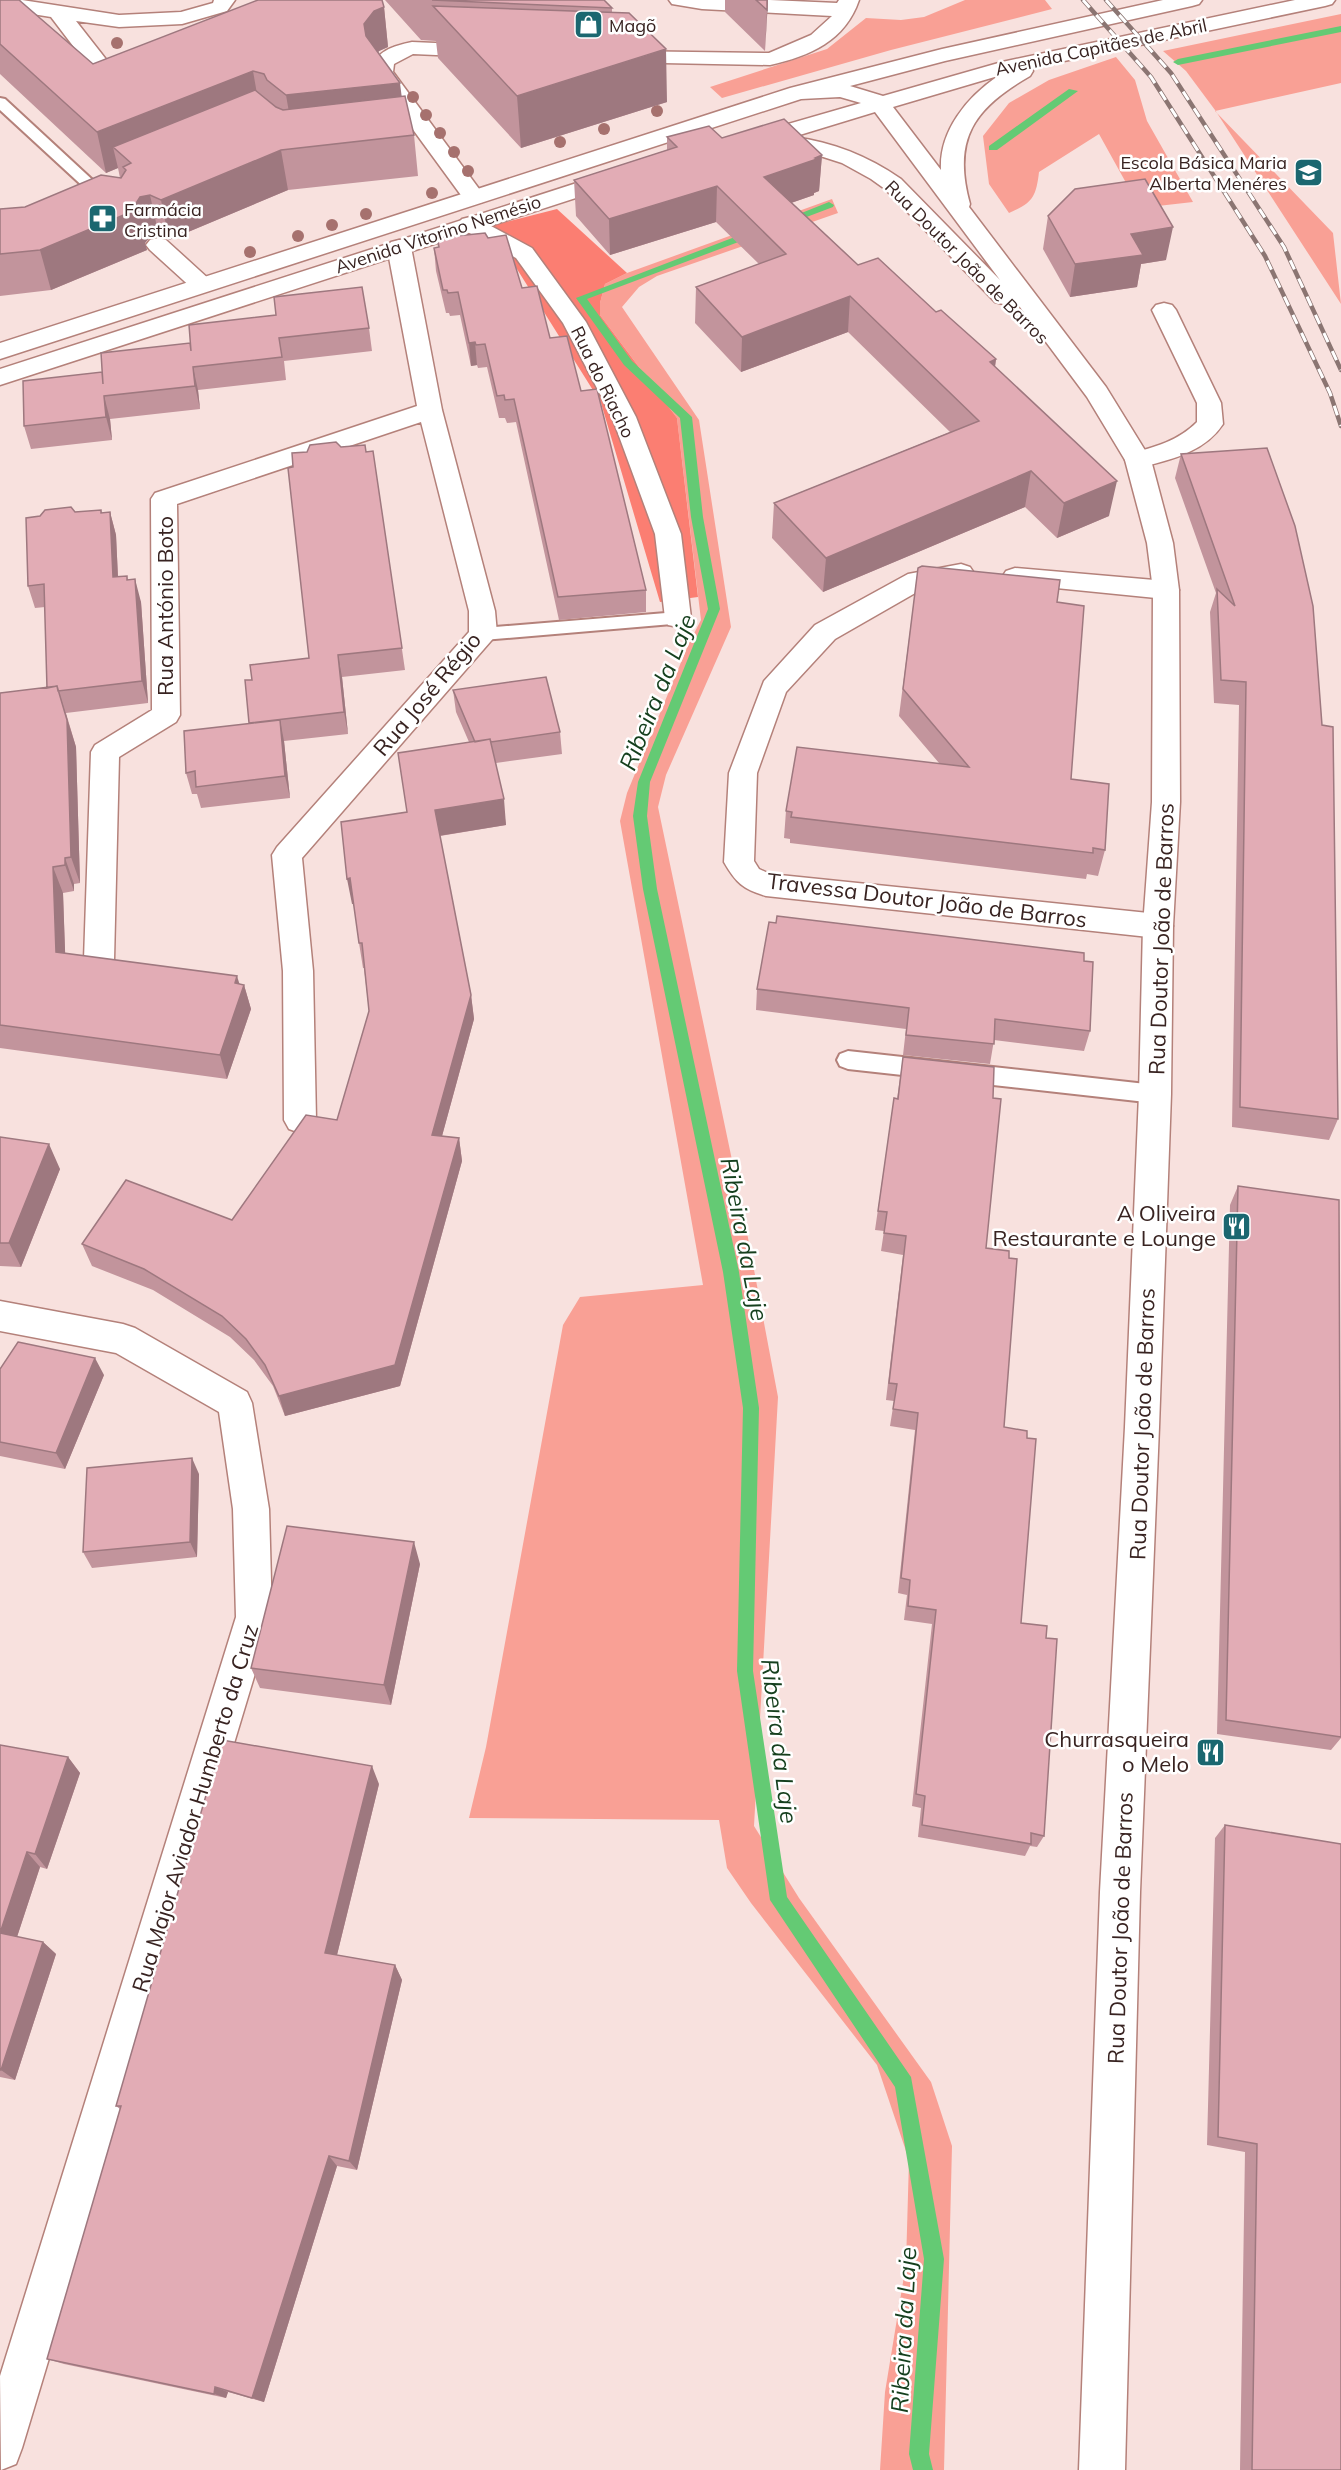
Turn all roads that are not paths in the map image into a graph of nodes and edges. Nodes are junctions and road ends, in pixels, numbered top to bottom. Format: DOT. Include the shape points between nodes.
graph roads {
  1 [pos="125,0"];
  2 [pos="225,0"];
  3 [pos="679,0"];
  4 [pos="1192,0"];
  5 [pos="1325,0"];
  6 [pos="847,5"];
  7 [pos="0,10"];
  8 [pos="58,12"];
  9 [pos="119,21"];
  10 [pos="504,52"];
  11 [pos="1066,53"];
  12 [pos="596,57"];
  13 [pos="150,62"];
  14 [pos="798,93"];
  15 [pos="0,102"];
  16 [pos="879,103"];
  17 [pos="423,128"];
  18 [pos="400,130"];
  19 [pos="637,172"];
  20 [pos="97,195"];
  21 [pos="474,197"];
  22 [pos="968,222"];
  23 [pos="470,224"];
  24 [pos="399,247"];
  25 [pos="148,249"];
  26 [pos="191,289"];
  27 [pos="1164,310"];
  28 [pos="0,351"];
  29 [pos="0,378"];
  30 [pos="1097,393"];
  31 [pos="430,410"];
  32 [pos="1138,460"];
  33 [pos="1166,590"];
  34 [pos="678,618"];
  35 [pos="483,634"];
  36 [pos="1158,926"];
  37 [pos="99,960"];
  38 [pos="848,1060"];
  39 [pos="1155,1094"];
  40 [pos="300,1120"];
  41 [pos="0,1316"];
  42 [pos="0,2448"];
  43 [pos="0,2468"];
  44 [pos="8,2470"];
  45 [pos="1102,2470"];
  1 -- 9 [label="street"];
  2 -- 9 [label="street" via="220,7 182,18"];
  3 -- 6 [label="street"];
  4 -- 14 [label="street" via="942,55"];
  5 -- 11 [label="street, Avenida Capitães de Abril"];
  6 -- 12 [label="street" via="833,29 821,38 770,59"];
  7 -- 8 [label="street" via="20,6"];
  8 -- 9 [label="street"];
  8 -- 13 [label="street" via="107,75"];
  10 -- 17 [label="street" via="412,48 384,61 382,72"];
  11 -- 16 [label="street, Avenida Capitães de Abril"];
  11 -- 22 [label="street, Rua Doutor João de Barros" via="1004,81 964,121 953,145 951,170 956,196"];
  14 -- 16 [label="street" via="846,91"];
  14 -- 21 [label="street, Avenida Vitorino Nemésio"];
  15 -- 20 [label="lane"];
  16 -- 22 [label="street, Rua Doutor João de Barros"];
  16 -- 30 [label="street, Rua Doutor João de Barros" via="744,144 778,142 826,150 885,178"];
  17 -- 18 [label="lane"];
  17 -- 21 [label="street"];
  19 -- 23 [label="street, Avenida Vitorino Nemésio"];
  21 -- 26 [label="street, Avenida Vitorino Nemésio"];
  22 -- 30 [label="street, Rua Doutor João de Barros"];
  23 -- 24 [label="street, Avenida Vitorino Nemésio"];
  23 -- 34 [label="street, Rua do Riacho" via="524,253 579,331 624,417 668,534"];
  24 -- 29 [label="street, Avenida Vitorino Nemésio"];
  24 -- 31 [label="street, Rua José Régio"];
  25 -- 26 [label="street"];
  26 -- 28 [label="street, Avenida Vitorino Nemésio"];
  27 -- 32 [label="street" via="1209,403 1210,424 1195,440 1178,449"];
  30 -- 32 [label="street, Rua Doutor João de Barros"];
  31 -- 35 [label="street, Rua José Régio" via="482,611"];
  31 -- 37 [label="street, Rua António Boto" via="164,499 166,715 105,752"];
  32 -- 33 [label="street, Rua Doutor João de Barros" via="1160,543"];
  33 -- 36 [label="street, Rua Doutor João de Barros" via="1166,802"];
  33 -- 36 [label="street, Travessa Doutor João de Barros" via="963,573 917,580 825,632 774,688 743,773 739,862 750,877 766,885"];
  34 -- 35 [label="lane"];
  35 -- 40 [label="street, Rua José Régio" via="287,855 298,971"];
  36 -- 39 [label="street, Rua Doutor João de Barros"];
  38 -- 39 [label="lane"];
  39 -- 45 [label="street, Rua Doutor João de Barros" via="1120,1892"];
  41 -- 42 [label="street, Rua Major Aviador Humberto da Cruz" via="123,1339 235,1403 251,1509 254,1617"];
  43 -- 44 [label="street"];
}
